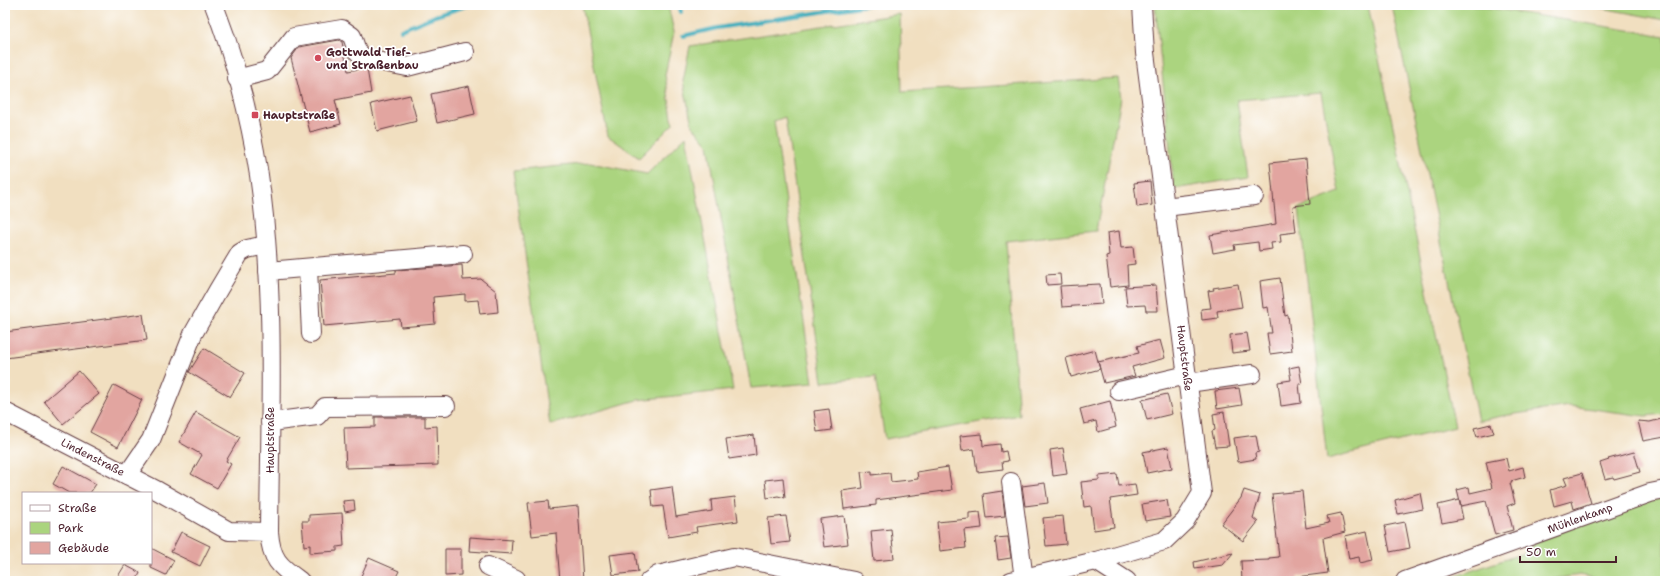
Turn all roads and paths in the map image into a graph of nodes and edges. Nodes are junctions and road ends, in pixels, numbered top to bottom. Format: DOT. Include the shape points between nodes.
graph roads {
  1 [pos="214,5"];
  2 [pos="1142,5"];
  3 [pos="465,52"];
  4 [pos="237,79"];
  5 [pos="1254,196"];
  6 [pos="1165,207"];
  7 [pos="266,245"];
  8 [pos="463,254"];
  9 [pos="308,268"];
  10 [pos="268,271"];
  11 [pos="311,334"];
  12 [pos="1252,374"];
  13 [pos="1187,379"];
  14 [pos="1119,392"];
  15 [pos="446,406"];
  16 [pos="5,412"];
  17 [pos="270,422"];
  18 [pos="127,475"];
  19 [pos="1011,482"];
  20 [pos="1665,490"];
  21 [pos="269,532"];
  22 [pos="1096,561"];
  23 [pos="488,566"];
  24 [pos="1017,580"];
  25 [pos="300,581"];
  26 [pos="516,581"];
  27 [pos="649,581"];
  28 [pos="854,581"];
  29 [pos="1127,581"];
  30 [pos="1405,581"];
  1 -- 4 [label="street, Hauptstraße"];
  2 -- 6 [label="street, Hauptstraße" via="1145,53"];
  3 -- 4 [label="street" via="407,67 400,66 363,57 357,51 352,36 342,29 294,37 267,71"];
  4 -- 7 [label="street, Hauptstraße" via="258,175"];
  5 -- 6 [label="street"];
  6 -- 13 [label="street, Hauptstraße"];
  7 -- 10 [label="street, Hauptstraße"];
  7 -- 18 [label="street" via="247,249 240,254 218,290 193,334 150,440"];
  8 -- 9 [label="street"];
  9 -- 10 [label="street"];
  9 -- 11 [label="street"];
  10 -- 17 [label="street, Hauptstraße"];
  12 -- 13 [label="street"];
  13 -- 14 [label="street"];
  13 -- 22 [label="street, Hauptstraße" via="1202,492 1185,521 1164,541"];
  15 -- 17 [label="street" via="325,407 317,416"];
  16 -- 18 [label="street, Lindenstraße"];
  17 -- 21 [label="street, Hauptstraße"];
  18 -- 21 [label="street, Lindenstraße" via="229,531"];
  19 -- 24 [label="street"];
  20 -- 30 [label="street, Mühlenkamp" via="1650,492"];
  21 -- 25 [label="street, Hauptstraße" via="270,548 276,560"];
  22 -- 24 [label="street, Hauptstraße"];
  22 -- 29 [label="street"];
  23 -- 26 [label="street"];
  27 -- 28 [label="street" via="658,575 734,557"];
}
